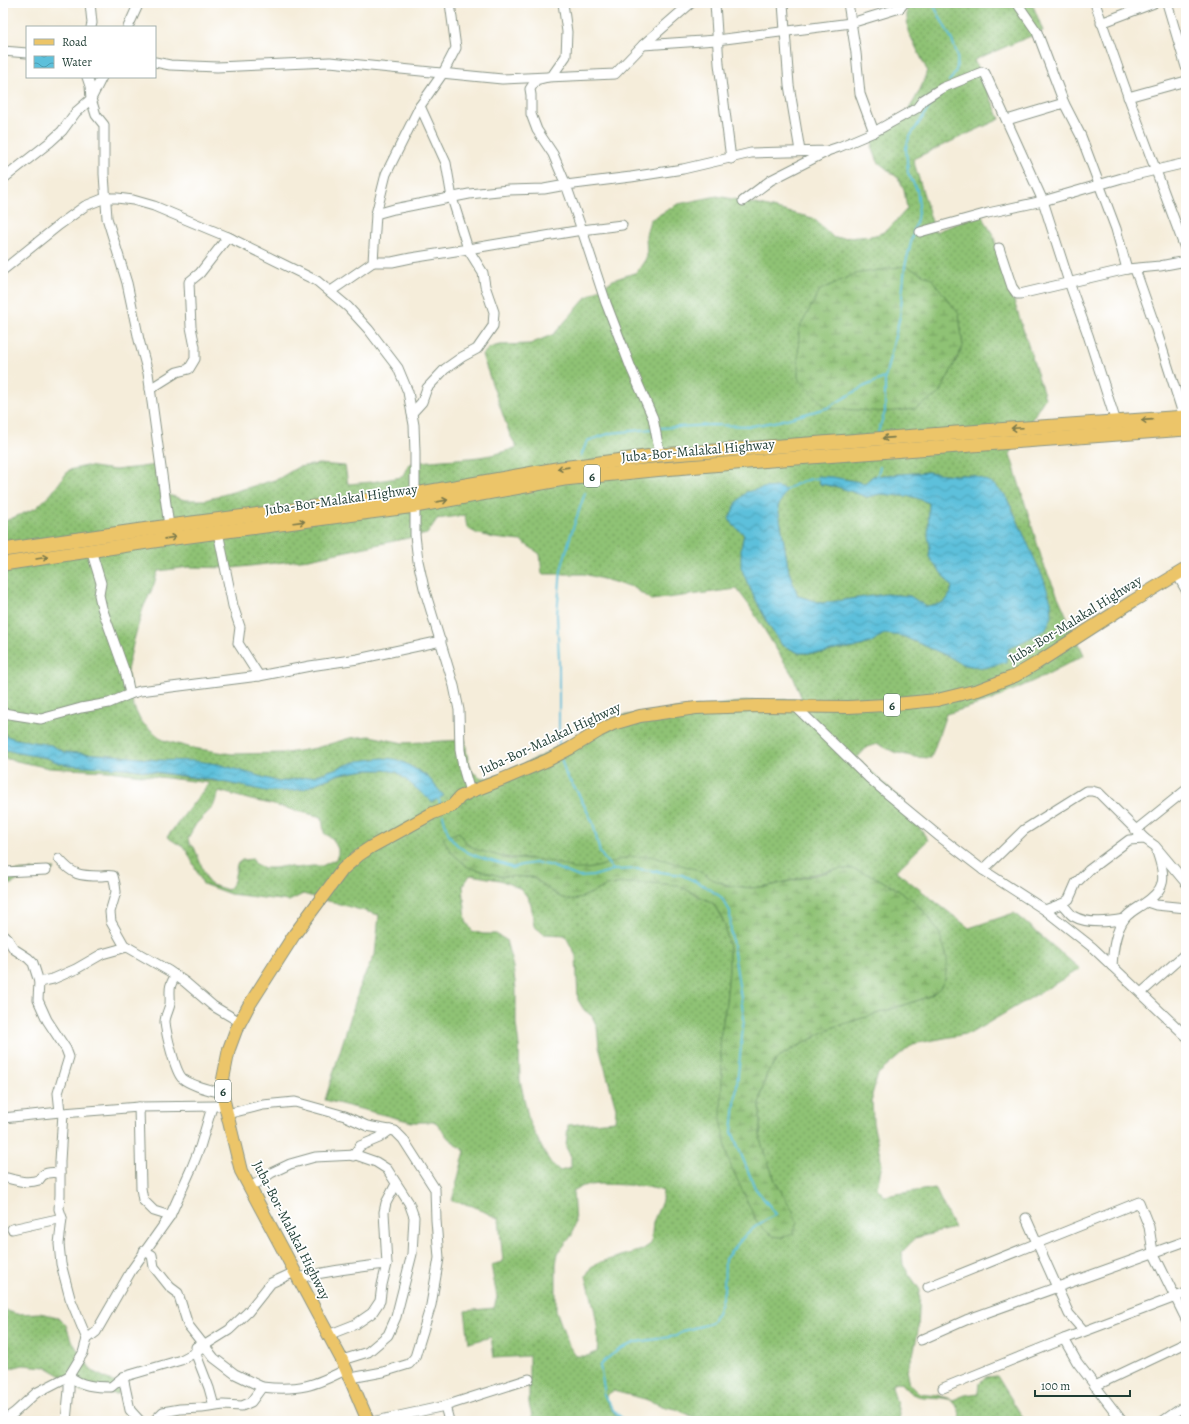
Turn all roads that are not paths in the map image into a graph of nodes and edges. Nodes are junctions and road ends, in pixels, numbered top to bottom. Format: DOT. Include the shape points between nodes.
graph roads {
  1 [pos="90,3"];
  2 [pos="139,3"];
  3 [pos="450,3"];
  4 [pos="563,3"];
  5 [pos="691,3"];
  6 [pos="715,3"];
  7 [pos="783,3"];
  8 [pos="848,3"];
  9 [pos="904,3"];
  10 [pos="1017,3"];
  11 [pos="1095,3"];
  12 [pos="1154,3"];
  13 [pos="1166,3"];
  14 [pos="851,23"];
  15 [pos="1102,23"];
  16 [pos="91,26"];
  17 [pos="128,26"];
  18 [pos="785,30"];
  19 [pos="717,40"];
  20 [pos="643,45"];
  21 [pos="3,51"];
  22 [pos="26,52"];
  23 [pos="156,62"];
  24 [pos="1186,67"];
  25 [pos="443,73"];
  26 [pos="552,76"];
  27 [pos="87,78"];
  28 [pos="102,78"];
  29 [pos="1186,81"];
  30 [pos="1128,97"];
  31 [pos="91,99"];
  32 [pos="1064,103"];
  33 [pos="420,106"];
  34 [pos="1007,120"];
  35 [pos="874,132"];
  36 [pos="800,151"];
  37 [pos="827,151"];
  38 [pos="731,159"];
  39 [pos="1186,163"];
  40 [pos="1157,171"];
  41 [pos="3,179"];
  42 [pos="566,185"];
  43 [pos="1100,185"];
  44 [pos="105,198"];
  45 [pos="452,198"];
  46 [pos="743,201"];
  47 [pos="1043,201"];
  48 [pos="376,214"];
  49 [pos="622,225"];
  50 [pos="582,230"];
  51 [pos="920,232"];
  52 [pos="228,237"];
  53 [pos="999,248"];
  54 [pos="468,249"];
  55 [pos="1186,251"];
  56 [pos="1186,260"];
  57 [pos="373,262"];
  58 [pos="1131,269"];
  59 [pos="3,270"];
  60 [pos="1069,282"];
  61 [pos="150,389"];
  62 [pos="412,413"];
  63 [pos="1185,421"];
  64 [pos="1116,422"];
  65 [pos="660,456"];
  66 [pos="415,500"];
  67 [pos="169,526"];
  68 [pos="218,532"];
  69 [pos="3,550"];
  70 [pos="91,550"];
  71 [pos="3,564"];
  72 [pos="1181,572"];
  73 [pos="1186,590"];
  74 [pos="441,641"];
  75 [pos="259,676"];
  76 [pos="130,694"];
  77 [pos="796,707"];
  78 [pos="3,713"];
  79 [pos="1186,790"];
  80 [pos="470,792"];
  81 [pos="1136,830"];
  82 [pos="1145,839"];
  83 [pos="1155,846"];
  84 [pos="59,859"];
  85 [pos="46,870"];
  86 [pos="983,870"];
  87 [pos="3,872"];
  88 [pos="1186,883"];
  89 [pos="1147,902"];
  90 [pos="1062,904"];
  91 [pos="1186,908"];
  92 [pos="1045,910"];
  93 [pos="1124,919"];
  94 [pos="3,935"];
  95 [pos="127,947"];
  96 [pos="1186,953"];
  97 [pos="1112,966"];
  98 [pos="176,975"];
  99 [pos="39,982"];
  100 [pos="1141,993"];
  101 [pos="240,1022"];
  102 [pos="1186,1036"];
  103 [pos="225,1104"];
  104 [pos="139,1107"];
  105 [pos="212,1107"];
  106 [pos="61,1112"];
  107 [pos="3,1118"];
  108 [pos="390,1130"];
  109 [pos="353,1156"];
  110 [pos="60,1172"];
  111 [pos="3,1177"];
  112 [pos="396,1184"];
  113 [pos="250,1188"];
  114 [pos="170,1216"];
  115 [pos="62,1218"];
  116 [pos="1026,1218"];
  117 [pos="12,1229"];
  118 [pos="1186,1241"];
  119 [pos="1037,1244"];
  120 [pos="144,1251"];
  121 [pos="1153,1252"];
  122 [pos="387,1264"];
  123 [pos="296,1275"];
  124 [pos="928,1287"];
  125 [pos="1057,1288"];
  126 [pos="1186,1293"];
  127 [pos="1175,1298"];
  128 [pos="1186,1319"];
  129 [pos="1084,1331"];
  130 [pos="196,1334"];
  131 [pos="328,1335"];
  132 [pos="87,1339"];
  133 [pos="1064,1339"];
  134 [pos="921,1340"];
  135 [pos="1186,1343"];
  136 [pos="205,1345"];
  137 [pos="196,1352"];
  138 [pos="346,1369"];
  139 [pos="69,1376"];
  140 [pos="123,1378"];
  141 [pos="529,1379"];
  142 [pos="1095,1386"];
  143 [pos="262,1387"];
  144 [pos="943,1388"];
  145 [pos="1186,1405"];
  146 [pos="214,1406"];
  147 [pos="445,1406"];
  148 [pos="3,1421"];
  149 [pos="66,1421"];
  150 [pos="140,1421"];
  151 [pos="154,1421"];
  152 [pos="368,1421"];
  153 [pos="376,1421"];
  154 [pos="449,1421"];
  155 [pos="1122,1421"];
  156 [pos="1163,1421"];
  1 -- 16 [label="street"];
  2 -- 17 [label="street"];
  3 -- 25 [label="street" via="456,48"];
  4 -- 26 [label="street" via="567,32 566,56"];
  5 -- 20 [label="street"];
  6 -- 19 [label="street"];
  7 -- 18 [label="street"];
  8 -- 14 [label="street"];
  9 -- 14 [label="street" via="900,8"];
  10 -- 32 [label="street" via="1037,32"];
  11 -- 15 [label="street"];
  12 -- 15 [label="street"];
  13 -- 24 [label="street"];
  14 -- 18 [label="street"];
  14 -- 35 [label="street" via="860,94"];
  15 -- 30 [label="street"];
  18 -- 19 [label="street"];
  18 -- 36 [label="street" via="789,85"];
  19 -- 20 [label="street"];
  19 -- 38 [label="street"];
  20 -- 26 [label="street" via="615,74"];
  21 -- 22 [label="street"];
  23 -- 25 [label="street" via="217,67 330,62"];
  25 -- 26 [label="street" via="502,79"];
  25 -- 33 [label="street"];
  26 -- 42 [label="street" via="536,80 530,89 531,114 537,130 553,154"];
  27 -- 31 [label="street"];
  28 -- 31 [label="street"];
  29 -- 30 [label="street"];
  30 -- 40 [label="street"];
  31 -- 41 [label="street" via="50,142"];
  31 -- 44 [label="street" via="96,115 104,125"];
  32 -- 34 [label="street"];
  32 -- 43 [label="street" via="1081,136"];
  33 -- 45 [label="street" via="446,162"];
  33 -- 48 [label="street" via="386,174"];
  34 -- 35 [label="street" via="985,73 982,72 942,88 923,100 917,108"];
  34 -- 47 [label="street"];
  35 -- 37 [label="street"];
  36 -- 37 [label="street"];
  36 -- 38 [label="street" via="751,153"];
  37 -- 46 [label="street" via="771,180"];
  38 -- 42 [label="street" via="631,178"];
  39 -- 40 [label="street"];
  40 -- 43 [label="street"];
  40 -- 55 [label="street"];
  42 -- 45 [label="street" via="469,194"];
  42 -- 50 [label="street"];
  43 -- 47 [label="street"];
  43 -- 58 [label="street"];
  44 -- 52 [label="street" via="132,200 154,206"];
  44 -- 59 [label="street" via="85,206 59,224"];
  44 -- 61 [label="street"];
  45 -- 48 [label="street"];
  45 -- 54 [label="street"];
  47 -- 51 [label="street"];
  47 -- 60 [label="street"];
  48 -- 57 [label="street"];
  49 -- 50 [label="street"];
  50 -- 54 [label="street"];
  50 -- 65 [label="street" via="606,303 653,418"];
  52 -- 57 [label="street" via="265,252 331,291"];
  52 -- 61 [label="street" via="200,273 189,282 195,359 189,369 177,372"];
  52 -- 62 [label="street" via="317,281 348,307 398,368 408,392"];
  53 -- 60 [label="street" via="1012,287 1017,294"];
  54 -- 57 [label="street" via="392,262"];
  54 -- 62 [label="street" via="483,273 484,286 494,312 493,326 477,349 445,369 427,388 422,402"];
  56 -- 58 [label="street"];
  58 -- 60 [label="street"];
  58 -- 63 [label="street" via="1155,326"];
  60 -- 64 [label="street"];
  61 -- 67 [label="street"];
  62 -- 66 [label="street"];
  63 -- 64 [label="highway, Juba-Bor-Malakal Highway / 6, one-way"];
  66 -- 63 [label="highway, Juba-Bor-Malakal Highway / 6, one-way" via="564,479"];
  64 -- 65 [label="highway, Juba-Bor-Malakal Highway / 6, one-way"];
  65 -- 66 [label="highway, Juba-Bor-Malakal Highway / 6, one-way" via="562,468"];
  66 -- 67 [label="highway, Juba-Bor-Malakal Highway / 6"];
  68 -- 66 [label="highway, Juba-Bor-Malakal Highway / 6, one-way"];
  66 -- 74 [label="street" via="418,561"];
  67 -- 69 [label="highway, Juba-Bor-Malakal Highway / 6"];
  70 -- 68 [label="highway, Juba-Bor-Malakal Highway / 6, one-way"];
  68 -- 75 [label="street" via="233,606 240,627 238,643"];
  71 -- 70 [label="highway, Juba-Bor-Malakal Highway / 6, one-way"];
  70 -- 76 [label="street" via="101,583 99,595 102,608 126,675"];
  72 -- 73 [label="street"];
  72 -- 77 [label="main road, Juba-Bor-Malakal Highway / 6" via="1037,663 978,690 915,703"];
  74 -- 75 [label="street" via="358,659"];
  74 -- 80 [label="street" via="459,710 460,750"];
  75 -- 76 [label="street"];
  76 -- 78 [label="street" via="108,703 41,719"];
  77 -- 80 [label="main road, Juba-Bor-Malakal Highway / 6" via="696,708 640,716 606,728 548,760"];
  77 -- 86 [label="street" via="874,782"];
  79 -- 81 [label="street"];
  80 -- 101 [label="main road, Juba-Bor-Malakal Highway / 6" via="460,797 452,806 433,813 370,847 343,870 294,935"];
  81 -- 82 [label="street"];
  81 -- 86 [label="street" via="1099,793 1086,791 1024,830"];
  82 -- 83 [label="street"];
  82 -- 90 [label="street" via="1129,840 1089,870 1076,883 1069,899"];
  83 -- 88 [label="street"];
  83 -- 89 [label="street" via="1163,882 1158,893"];
  84 -- 95 [label="street" via="74,873 113,876 116,892 110,912 111,922"];
  85 -- 87 [label="street"];
  86 -- 92 [label="street"];
  89 -- 91 [label="street"];
  89 -- 93 [label="street"];
  90 -- 92 [label="street"];
  90 -- 93 [label="street" via="1072,915 1082,920 1100,922"];
  92 -- 97 [label="street"];
  93 -- 97 [label="street" via="1114,948"];
  94 -- 99 [label="street" via="14,949 33,963"];
  95 -- 98 [label="street"];
  95 -- 99 [label="street" via="102,954 59,977"];
  96 -- 100 [label="street"];
  97 -- 100 [label="street"];
  98 -- 101 [label="street" via="213,1006"];
  98 -- 103 [label="street" via="170,983 170,1005 165,1021 176,1068 182,1077"];
  99 -- 106 [label="street" via="38,1000 68,1057 58,1094"];
  100 -- 102 [label="street"];
  101 -- 103 [label="main road, Juba-Bor-Malakal Highway / 6" via="230,1049 223,1080"];
  103 -- 105 [label="street"];
  103 -- 108 [label="street" via="263,1105 294,1102 346,1116 368,1126"];
  103 -- 113 [label="main road, Juba-Bor-Malakal Highway / 6" via="241,1171"];
  104 -- 105 [label="street"];
  104 -- 106 [label="street"];
  104 -- 114 [label="street" via="143,1200 154,1211"];
  105 -- 114 [label="street" via="200,1148"];
  106 -- 107 [label="street"];
  106 -- 110 [label="street"];
  108 -- 109 [label="street" via="360,1146"];
  108 -- 138 [label="street" via="395,1131 403,1139 435,1189 440,1258 436,1281 415,1357 409,1364 383,1372"];
  109 -- 112 [label="street" via="376,1162 387,1170"];
  109 -- 113 [label="street" via="315,1157 290,1164 271,1173"];
  110 -- 111 [label="street" via="48,1172 34,1182 20,1182"];
  110 -- 115 [label="street" via="59,1209"];
  112 -- 122 [label="street" via="384,1212"];
  112 -- 138 [label="street" via="409,1203 414,1217 412,1254 396,1317 388,1335"];
  113 -- 123 [label="main road, Juba-Bor-Malakal Highway / 6"];
  114 -- 120 [label="street"];
  115 -- 117 [label="street"];
  115 -- 132 [label="street" via="59,1244 61,1264 70,1298"];
  116 -- 119 [label="street"];
  118 -- 121 [label="street"];
  119 -- 121 [label="street" via="1139,1202 1149,1228"];
  119 -- 124 [label="street"];
  119 -- 125 [label="street"];
  120 -- 130 [label="street" via="152,1255 154,1267 178,1293 188,1325"];
  120 -- 132 [label="street" via="96,1332"];
  121 -- 125 [label="street"];
  121 -- 127 [label="street"];
  122 -- 123 [label="street"];
  122 -- 131 [label="street" via="380,1301 372,1313 356,1324"];
  123 -- 131 [label="main road, Juba-Bor-Malakal Highway / 6"];
  123 -- 136 [label="street" via="271,1283 248,1312 229,1330"];
  125 -- 129 [label="street" via="1069,1314"];
  125 -- 134 [label="street" via="966,1320"];
  126 -- 127 [label="street"];
  127 -- 128 [label="street"];
  127 -- 129 [label="street"];
  129 -- 133 [label="street"];
  130 -- 136 [label="street"];
  130 -- 137 [label="street"];
  131 -- 138 [label="main road, Juba-Bor-Malakal Highway / 6"];
  132 -- 139 [label="street" via="83,1353"];
  133 -- 142 [label="street"];
  133 -- 144 [label="street"];
  135 -- 142 [label="street"];
  136 -- 137 [label="street"];
  136 -- 143 [label="street" via="214,1358 235,1374"];
  137 -- 140 [label="street" via="181,1360"];
  137 -- 146 [label="street"];
  138 -- 143 [label="street" via="305,1387"];
  138 -- 152 [label="main road, Juba-Bor-Malakal Highway / 6"];
  139 -- 140 [label="street" via="76,1382 95,1387 111,1387"];
  139 -- 148 [label="street" via="36,1392"];
  139 -- 149 [label="street"];
  140 -- 150 [label="street" via="130,1410"];
  141 -- 147 [label="street"];
  142 -- 155 [label="street"];
  143 -- 146 [label="street" via="252,1402 242,1406"];
  145 -- 156 [label="street"];
  146 -- 151 [label="street" via="163,1412"];
  147 -- 153 [label="street"];
  147 -- 154 [label="street"];
}
